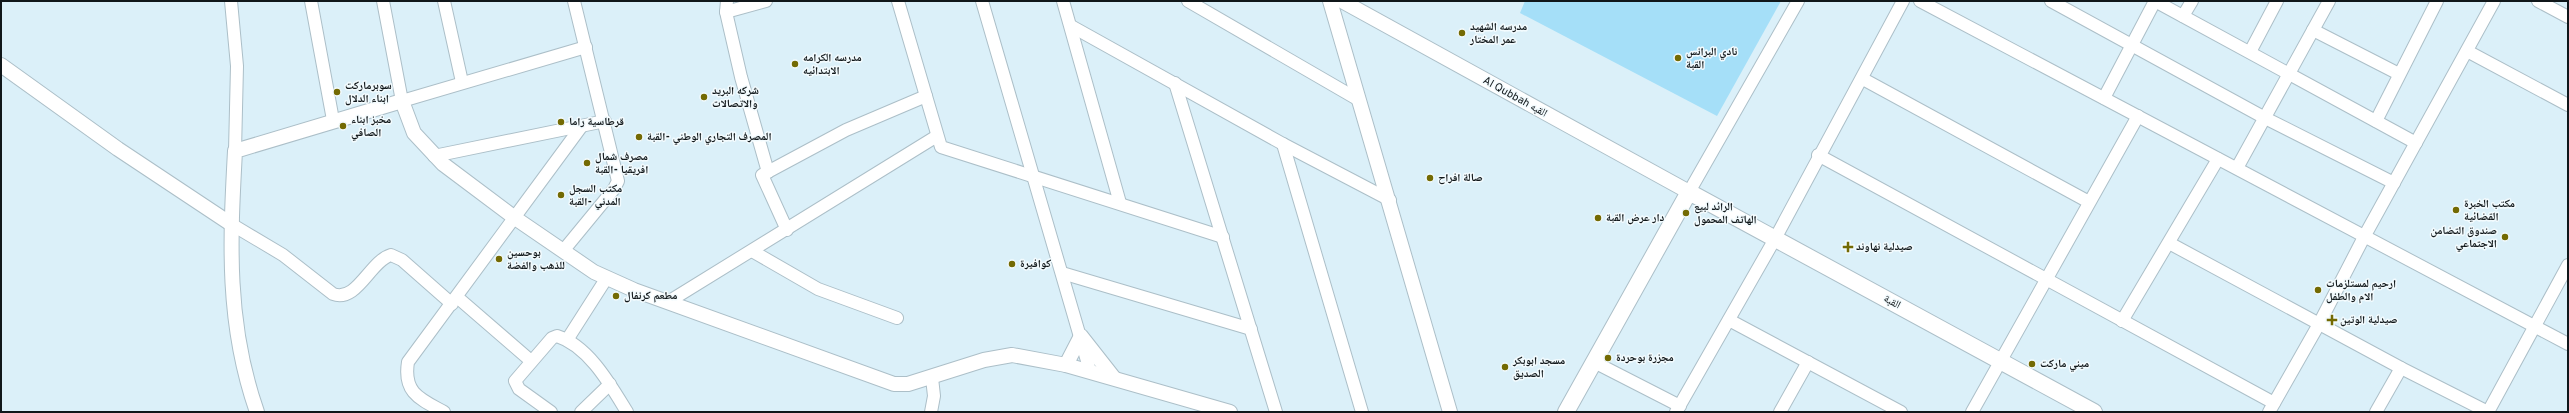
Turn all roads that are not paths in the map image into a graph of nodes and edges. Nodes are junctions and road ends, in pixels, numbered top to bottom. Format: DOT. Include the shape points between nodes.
graph roads {
  1 [pos="231,1"];
  2 [pos="312,1"];
  3 [pos="383,1"];
  4 [pos="444,1"];
  5 [pos="574,1"];
  6 [pos="766,1"];
  7 [pos="898,1"];
  8 [pos="982,1"];
  9 [pos="1063,1"];
  10 [pos="1188,1"];
  11 [pos="1330,1"];
  12 [pos="1342,1"];
  13 [pos="1798,1"];
  14 [pos="1903,1"];
  15 [pos="1920,1"];
  16 [pos="2051,1"];
  17 [pos="2155,1"];
  18 [pos="2192,1"];
  19 [pos="2277,1"];
  20 [pos="2329,1"];
  21 [pos="2437,1"];
  22 [pos="2494,1"];
  23 [pos="2538,1"];
  24 [pos="726,6"];
  25 [pos="2183,16"];
  26 [pos="2568,17"];
  27 [pos="1071,26"];
  28 [pos="2313,30"];
  29 [pos="2132,45"];
  30 [pos="586,47"];
  31 [pos="2467,51"];
  32 [pos="2250,52"];
  33 [pos="1,64"];
  34 [pos="2290,73"];
  35 [pos="2399,74"];
  36 [pos="1863,78"];
  37 [pos="462,82"];
  38 [pos="1175,83"];
  39 [pos="926,96"];
  40 [pos="2104,98"];
  41 [pos="1359,100"];
  42 [pos="402,101"];
  43 [pos="2568,105"];
  44 [pos="2138,116"];
  45 [pos="2265,118"];
  46 [pos="333,120"];
  47 [pos="604,121"];
  48 [pos="2376,121"];
  49 [pos="581,127"];
  50 [pos="937,136"];
  51 [pos="2416,143"];
  52 [pos="1283,144"];
  53 [pos="236,151"];
  54 [pos="1818,155"];
  55 [pos="434,156"];
  56 [pos="2218,159"];
  57 [pos="2237,168"];
  58 [pos="768,172"];
  59 [pos="1032,176"];
  60 [pos="2394,183"];
  61 [pos="1689,192"];
  62 [pos="1390,200"];
  63 [pos="2089,202"];
  64 [pos="1120,203"];
  65 [pos="515,218"];
  66 [pos="231,224"];
  67 [pos="787,230"];
  68 [pos="1223,236"];
  69 [pos="1776,237"];
  70 [pos="2364,237"];
  71 [pos="2169,242"];
  72 [pos="563,251"];
  73 [pos="752,251"];
  74 [pos="2568,264"];
  75 [pos="1062,273"];
  76 [pos="2046,278"];
  77 [pos="606,279"];
  78 [pos="454,301"];
  79 [pos="668,302"];
  80 [pos="897,318"];
  81 [pos="1729,320"];
  82 [pos="2122,321"];
  83 [pos="2319,324"];
  84 [pos="2534,326"];
  85 [pos="1251,330"];
  86 [pos="1081,336"];
  87 [pos="567,340"];
  88 [pos="2568,344"];
  89 [pos="2000,360"];
  90 [pos="531,361"];
  91 [pos="1594,362"];
  92 [pos="1808,362"];
  93 [pos="1066,365"];
  94 [pos="2401,368"];
  95 [pos="1090,371"];
  96 [pos="932,378"];
  97 [pos="1114,378"];
  98 [pos="610,384"];
  99 [pos="2271,408"];
  100 [pos="1208,409"];
  101 [pos="1678,409"];
  102 [pos="257,412"];
  103 [pos="444,412"];
  104 [pos="551,412"];
  105 [pos="581,412"];
  106 [pos="627,412"];
  107 [pos="931,412"];
  108 [pos="1230,412"];
  109 [pos="1276,412"];
  110 [pos="1362,412"];
  111 [pos="1450,412"];
  112 [pos="1566,412"];
  113 [pos="1780,412"];
  114 [pos="1901,412"];
  115 [pos="1972,412"];
  116 [pos="2094,412"];
  117 [pos="2376,412"];
  118 [pos="2488,412"];
  1 -- 53 [label="street" via="237,66"];
  2 -- 46 [label="street"];
  3 -- 42 [label="street"];
  4 -- 37 [label="street"];
  5 -- 30 [label="street"];
  6 -- 24 [label="street"];
  7 -- 39 [label="street"];
  8 -- 59 [label="street"];
  9 -- 27 [label="street"];
  10 -- 41 [label="street"];
  11 -- 41 [label="street"];
  12 -- 61 [label="street, Al Qubbah القبه"];
  13 -- 61 [label="street"];
  14 -- 36 [label="street"];
  15 -- 40 [label="street"];
  16 -- 29 [label="street"];
  17 -- 25 [label="street"];
  17 -- 29 [label="street"];
  18 -- 25 [label="street"];
  19 -- 32 [label="street"];
  20 -- 28 [label="street"];
  21 -- 35 [label="street"];
  22 -- 31 [label="street"];
  23 -- 26 [label="street"];
  24 -- 58 [label="street" via="741,77"];
  25 -- 32 [label="street"];
  27 -- 38 [label="street"];
  27 -- 64 [label="street"];
  28 -- 34 [label="street"];
  28 -- 35 [label="street"];
  29 -- 40 [label="street"];
  29 -- 45 [label="street"];
  30 -- 37 [label="street"];
  30 -- 47 [label="street"];
  31 -- 43 [label="street"];
  31 -- 51 [label="street"];
  32 -- 34 [label="street"];
  33 -- 66 [label="street" via="118,149"];
  34 -- 45 [label="street"];
  34 -- 48 [label="street"];
  35 -- 48 [label="street"];
  36 -- 54 [label="street"];
  36 -- 63 [label="street"];
  37 -- 42 [label="street"];
  38 -- 52 [label="street"];
  38 -- 68 [label="street"];
  39 -- 50 [label="street"];
  39 -- 58 [label="street" via="846,130"];
  40 -- 44 [label="street"];
  41 -- 62 [label="street"];
  42 -- 46 [label="street"];
  42 -- 55 [label="street" via="414,133"];
  44 -- 56 [label="street"];
  44 -- 63 [label="street"];
  45 -- 57 [label="street"];
  45 -- 60 [label="street"];
  46 -- 53 [label="street"];
  47 -- 49 [label="street"];
  47 -- 72 [label="street" via="617,184"];
  48 -- 51 [label="street"];
  49 -- 55 [label="street"];
  49 -- 65 [label="street"];
  50 -- 59 [label="street" via="941,146 951,151"];
  50 -- 67 [label="street"];
  51 -- 60 [label="street"];
  52 -- 62 [label="street"];
  52 -- 110 [label="street"];
  53 -- 66 [label="street"];
  54 -- 69 [label="street"];
  54 -- 76 [label="street"];
  55 -- 65 [label="street"];
  56 -- 57 [label="street"];
  56 -- 71 [label="street"];
  57 -- 70 [label="street"];
  58 -- 67 [label="street" via="762,175"];
  59 -- 64 [label="street"];
  59 -- 75 [label="street"];
  60 -- 70 [label="street"];
  61 -- 69 [label="main road, القبة"];
  61 -- 91 [label="main road"];
  62 -- 111 [label="street"];
  63 -- 76 [label="street"];
  64 -- 68 [label="street"];
  65 -- 72 [label="street"];
  65 -- 78 [label="street"];
  66 -- 78 [label="street" via="283,255 333,294 339,296 351,292 379,262 391,255 402,260"];
  66 -- 102 [label="street" via="234,314 246,380"];
  67 -- 73 [label="street"];
  68 -- 85 [label="street"];
  69 -- 81 [label="street"];
  69 -- 89 [label="main road, القبة"];
  70 -- 83 [label="street"];
  70 -- 84 [label="street"];
  71 -- 82 [label="street"];
  71 -- 83 [label="street"];
  72 -- 77 [label="street"];
  73 -- 79 [label="street"];
  73 -- 80 [label="street" via="818,289"];
  74 -- 84 [label="street"];
  75 -- 85 [label="street"];
  75 -- 86 [label="street"];
  76 -- 82 [label="street"];
  76 -- 89 [label="street"];
  77 -- 79 [label="street"];
  77 -- 87 [label="street"];
  78 -- 90 [label="street"];
  78 -- 103 [label="street" via="412,355 408,362 406,380 411,391"];
  79 -- 96 [label="street" via="881,381 908,384"];
  81 -- 92 [label="street"];
  81 -- 101 [label="street"];
  82 -- 99 [label="street"];
  83 -- 94 [label="street"];
  83 -- 99 [label="street"];
  84 -- 88 [label="street"];
  84 -- 118 [label="street"];
  85 -- 109 [label="street"];
  86 -- 93 [label="street"];
  86 -- 95 [label="street"];
  86 -- 97 [label="street"];
  87 -- 90 [label="street" via="559,336 554,337"];
  87 -- 98 [label="street" via="598,366"];
  89 -- 115 [label="street"];
  89 -- 116 [label="main road, القبة"];
  90 -- 104 [label="street" via="518,376 516,385"];
  91 -- 101 [label="street"];
  91 -- 112 [label="main road"];
  92 -- 113 [label="street"];
  92 -- 114 [label="street"];
  93 -- 95 [label="street"];
  93 -- 96 [label="street" via="1012,355 984,360"];
  94 -- 117 [label="street"];
  94 -- 118 [label="street"];
  95 -- 97 [label="street"];
  96 -- 107 [label="street" via="934,396"];
  97 -- 100 [label="street"];
  98 -- 105 [label="street"];
  98 -- 106 [label="street"];
  100 -- 108 [label="street"];
}
